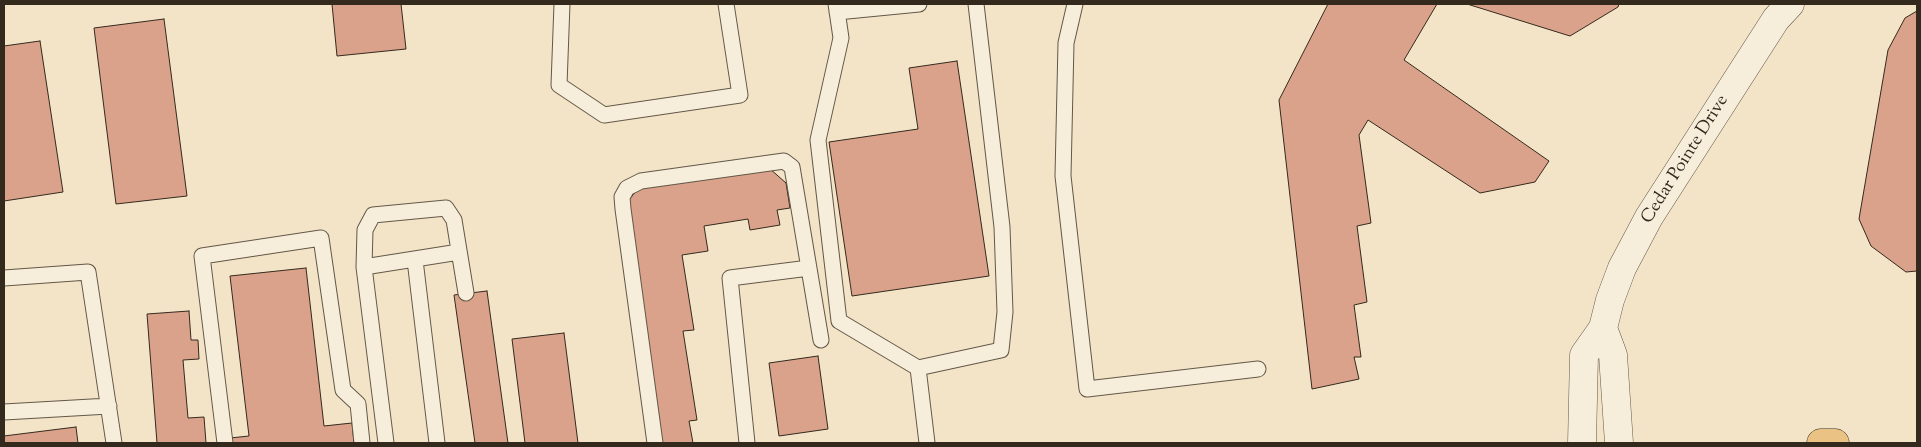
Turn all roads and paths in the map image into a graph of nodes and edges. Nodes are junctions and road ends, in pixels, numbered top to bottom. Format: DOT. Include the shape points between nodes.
graph roads {
  1 [pos="562,4"];
  2 [pos="726,4"];
  3 [pos="919,4"];
  4 [pos="976,4"];
  5 [pos="1075,4"];
  6 [pos="1790,4"];
  7 [pos="836,8"];
  8 [pos="459,252"];
  9 [pos="415,260"];
  10 [pos="364,267"];
  11 [pos="809,268"];
  12 [pos="4,278"];
  13 [pos="466,294"];
  14 [pos="1603,328"];
  15 [pos="821,340"];
  16 [pos="918,368"];
  17 [pos="1258,370"];
  18 [pos="109,406"];
  19 [pos="4,412"];
  20 [pos="114,443"];
  21 [pos="225,443"];
  22 [pos="362,443"];
  23 [pos="386,443"];
  24 [pos="438,443"];
  25 [pos="655,443"];
  26 [pos="747,443"];
  27 [pos="927,443"];
  28 [pos="1582,443"];
  29 [pos="1619,443"];
  30 [pos="1821,443"];
  31 [pos="1835,443"];
  1 -- 2 [label="lane" via="559,85 604,116 740,95"];
  3 -- 7 [label="lane"];
  4 -- 16 [label="lane" via="1002,227 1005,312 1001,350"];
  5 -- 17 [label="lane" via="1066,43 1062,176 1087,389"];
  6 -- 14 [label="street, Cedar Pointe Drive" via="1776,19 1649,216 1622,268"];
  7 -- 16 [label="lane" via="841,38 818,140 839,321"];
  8 -- 9 [label="lane"];
  8 -- 10 [label="lane" via="454,220 446,208 373,214 365,230"];
  8 -- 13 [label="lane"];
  9 -- 10 [label="lane"];
  9 -- 24 [label="lane"];
  10 -- 23 [label="lane"];
  11 -- 15 [label="lane"];
  11 -- 25 [label="lane" via="792,167 784,161 641,181 627,188 622,198 623,209"];
  11 -- 26 [label="lane" via="730,278"];
  12 -- 18 [label="lane" via="88,272"];
  14 -- 28 [label="street, Cedar Pointe Drive" via="1584,355"];
  14 -- 29 [label="street" via="1613,356"];
  16 -- 27 [label="lane"];
  18 -- 19 [label="lane"];
  18 -- 20 [label="lane"];
  21 -- 22 [label="lane" via="202,256 322,238 344,390 358,404"];
  30 -- 31 [label="main road"];
}
